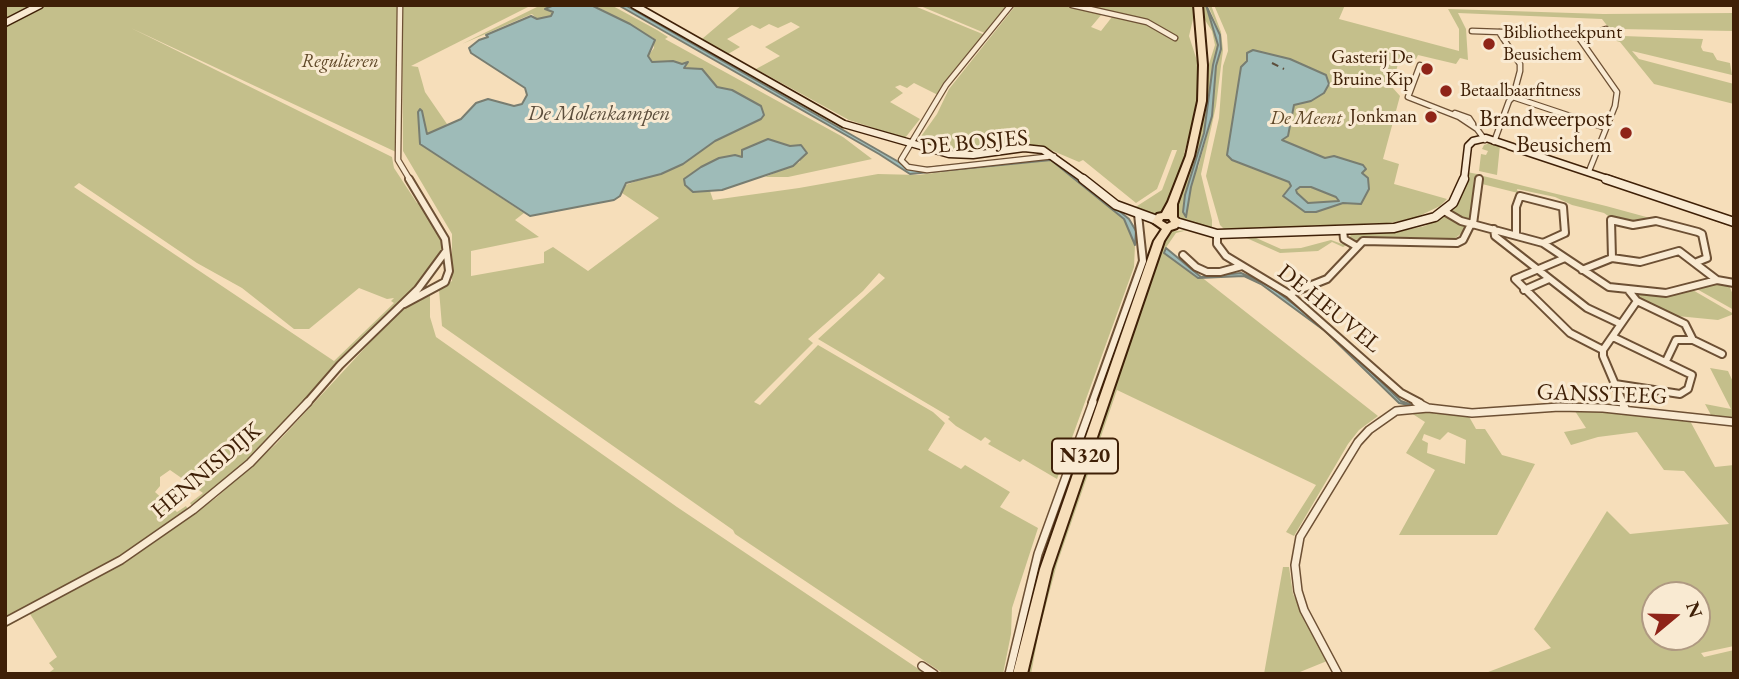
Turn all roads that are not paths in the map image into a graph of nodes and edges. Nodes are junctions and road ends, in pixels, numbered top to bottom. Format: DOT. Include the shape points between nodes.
graph roads {
  1 [pos="40,5"];
  2 [pos="400,5"];
  3 [pos="634,5"];
  4 [pos="1011,5"];
  5 [pos="1072,5"];
  6 [pos="1198,5"];
  7 [pos="5,23"];
  8 [pos="1606,29"];
  9 [pos="1472,31"];
  10 [pos="1499,32"];
  11 [pos="1577,35"];
  12 [pos="1175,38"];
  13 [pos="1420,65"];
  14 [pos="1513,97"];
  15 [pos="1606,128"];
  16 [pos="1484,139"];
  17 [pos="1494,141"];
  18 [pos="909,144"];
  19 [pos="1054,156"];
  20 [pos="1589,171"];
  21 [pos="1479,178"];
  22 [pos="1444,211"];
  23 [pos="1138,214"];
  24 [pos="1166,221"];
  25 [pos="1734,222"];
  26 [pos="1472,224"];
  27 [pos="1494,229"];
  28 [pos="1343,230"];
  29 [pos="1217,234"];
  30 [pos="1516,234"];
  31 [pos="1543,243"];
  32 [pos="1356,246"];
  33 [pos="446,251"];
  34 [pos="1183,255"];
  35 [pos="1565,258"];
  36 [pos="1612,258"];
  37 [pos="1697,262"];
  38 [pos="1242,266"];
  39 [pos="1537,269"];
  40 [pos="1582,270"];
  41 [pos="1549,279"];
  42 [pos="1717,280"];
  43 [pos="1734,283"];
  44 [pos="1524,290"];
  45 [pos="1629,290"];
  46 [pos="1289,294"];
  47 [pos="1637,301"];
  48 [pos="399,306"];
  49 [pos="1621,324"];
  50 [pos="1613,337"];
  51 [pos="1693,340"];
  52 [pos="1603,350"];
  53 [pos="1722,354"];
  54 [pos="1665,361"];
  55 [pos="1615,384"];
  56 [pos="1428,408"];
  57 [pos="1626,410"];
  58 [pos="1734,422"];
  59 [pos="5,622"];
  60 [pos="922,666"];
  61 [pos="934,674"];
  62 [pos="1009,674"];
  63 [pos="1020,674"];
  64 [pos="1338,674"];
  1 -- 7 [label="street"];
  2 -- 33 [label="street, HENNISDIJK" via="398,160 439,226"];
  3 -- 18 [label="street" via="844,124"];
  4 -- 18 [label="street" via="946,85"];
  5 -- 12 [label="street" via="1147,22"];
  6 -- 24 [label="highway, N320" via="1202,101 1190,156"];
  8 -- 11 [label="street"];
  9 -- 10 [label="street"];
  10 -- 11 [label="street"];
  10 -- 14 [label="street" via="1520,64"];
  11 -- 15 [label="street" via="1616,92"];
  13 -- 16 [label="street" via="1408,97 1466,116"];
  14 -- 15 [label="street"];
  14 -- 17 [label="street"];
  15 -- 20 [label="street"];
  16 -- 17 [label="street"];
  16 -- 22 [label="street" via="1470,143 1460,191"];
  17 -- 20 [label="street"];
  18 -- 19 [label="street" via="956,155 1031,148"];
  18 -- 19 [label="street, DE BOSJES" via="901,160 918,170"];
  19 -- 23 [label="street, DE BOSJES" via="1116,205"];
  20 -- 25 [label="street"];
  21 -- 26 [label="street"];
  22 -- 26 [label="street"];
  22 -- 28 [label="street, DE BOSJES" via="1402,227"];
  23 -- 24 [label="street, DE BOSJES"];
  23 -- 62 [label="street" via="1143,261 1038,554"];
  24 -- 29 [label="street, DE BOSJES"];
  24 -- 63 [label="highway, N320" via="1046,569"];
  26 -- 27 [label="street"];
  26 -- 32 [label="street" via="1457,243 1368,240"];
  27 -- 30 [label="street"];
  27 -- 39 [label="street" via="1495,236"];
  28 -- 29 [label="street, DE BOSJES"];
  28 -- 32 [label="street" via="1344,239"];
  29 -- 38 [label="street, DE HEUVEL" via="1221,251"];
  30 -- 31 [label="street"];
  30 -- 31 [label="street" via="1520,196 1563,207 1564,233"];
  31 -- 35 [label="street"];
  32 -- 46 [label="street" via="1327,279"];
  33 -- 48 [label="street, HENNISDIJK"];
  33 -- 48 [label="street, HENNISDIJK" via="449,271 445,282"];
  34 -- 38 [label="street" via="1207,272"];
  35 -- 39 [label="street"];
  35 -- 40 [label="street"];
  36 -- 37 [label="street" via="1640,262 1679,251"];
  36 -- 37 [label="street" via="1611,220 1633,225 1649,220 1702,234 1707,258"];
  36 -- 40 [label="street"];
  37 -- 42 [label="street"];
  38 -- 46 [label="street, DE HEUVEL"];
  39 -- 41 [label="street"];
  39 -- 44 [label="street" via="1515,279"];
  40 -- 45 [label="street" via="1609,287"];
  41 -- 44 [label="street"];
  41 -- 49 [label="street" via="1587,308"];
  42 -- 43 [label="street"];
  42 -- 45 [label="street" via="1674,292"];
  44 -- 52 [label="street" via="1570,334"];
  45 -- 47 [label="street"];
  46 -- 56 [label="street, DE HEUVEL" via="1401,393"];
  47 -- 49 [label="street"];
  47 -- 51 [label="street" via="1685,324"];
  48 -- 59 [label="street, HENNISDIJK" via="266,447 193,510 121,560"];
  49 -- 50 [label="street"];
  50 -- 52 [label="street"];
  50 -- 54 [label="street"];
  51 -- 53 [label="street"];
  51 -- 54 [label="street" via="1676,340"];
  52 -- 55 [label="street"];
  54 -- 55 [label="street" via="1692,375 1688,388 1680,394"];
  55 -- 57 [label="street"];
  56 -- 57 [label="street, GANSSTEEG" via="1472,413 1559,407"];
  56 -- 64 [label="street" via="1396,411 1369,430 1300,537 1295,565 1298,591"];
  57 -- 58 [label="street, GANSSTEEG"];
  60 -- 61 [label="street"];
}
